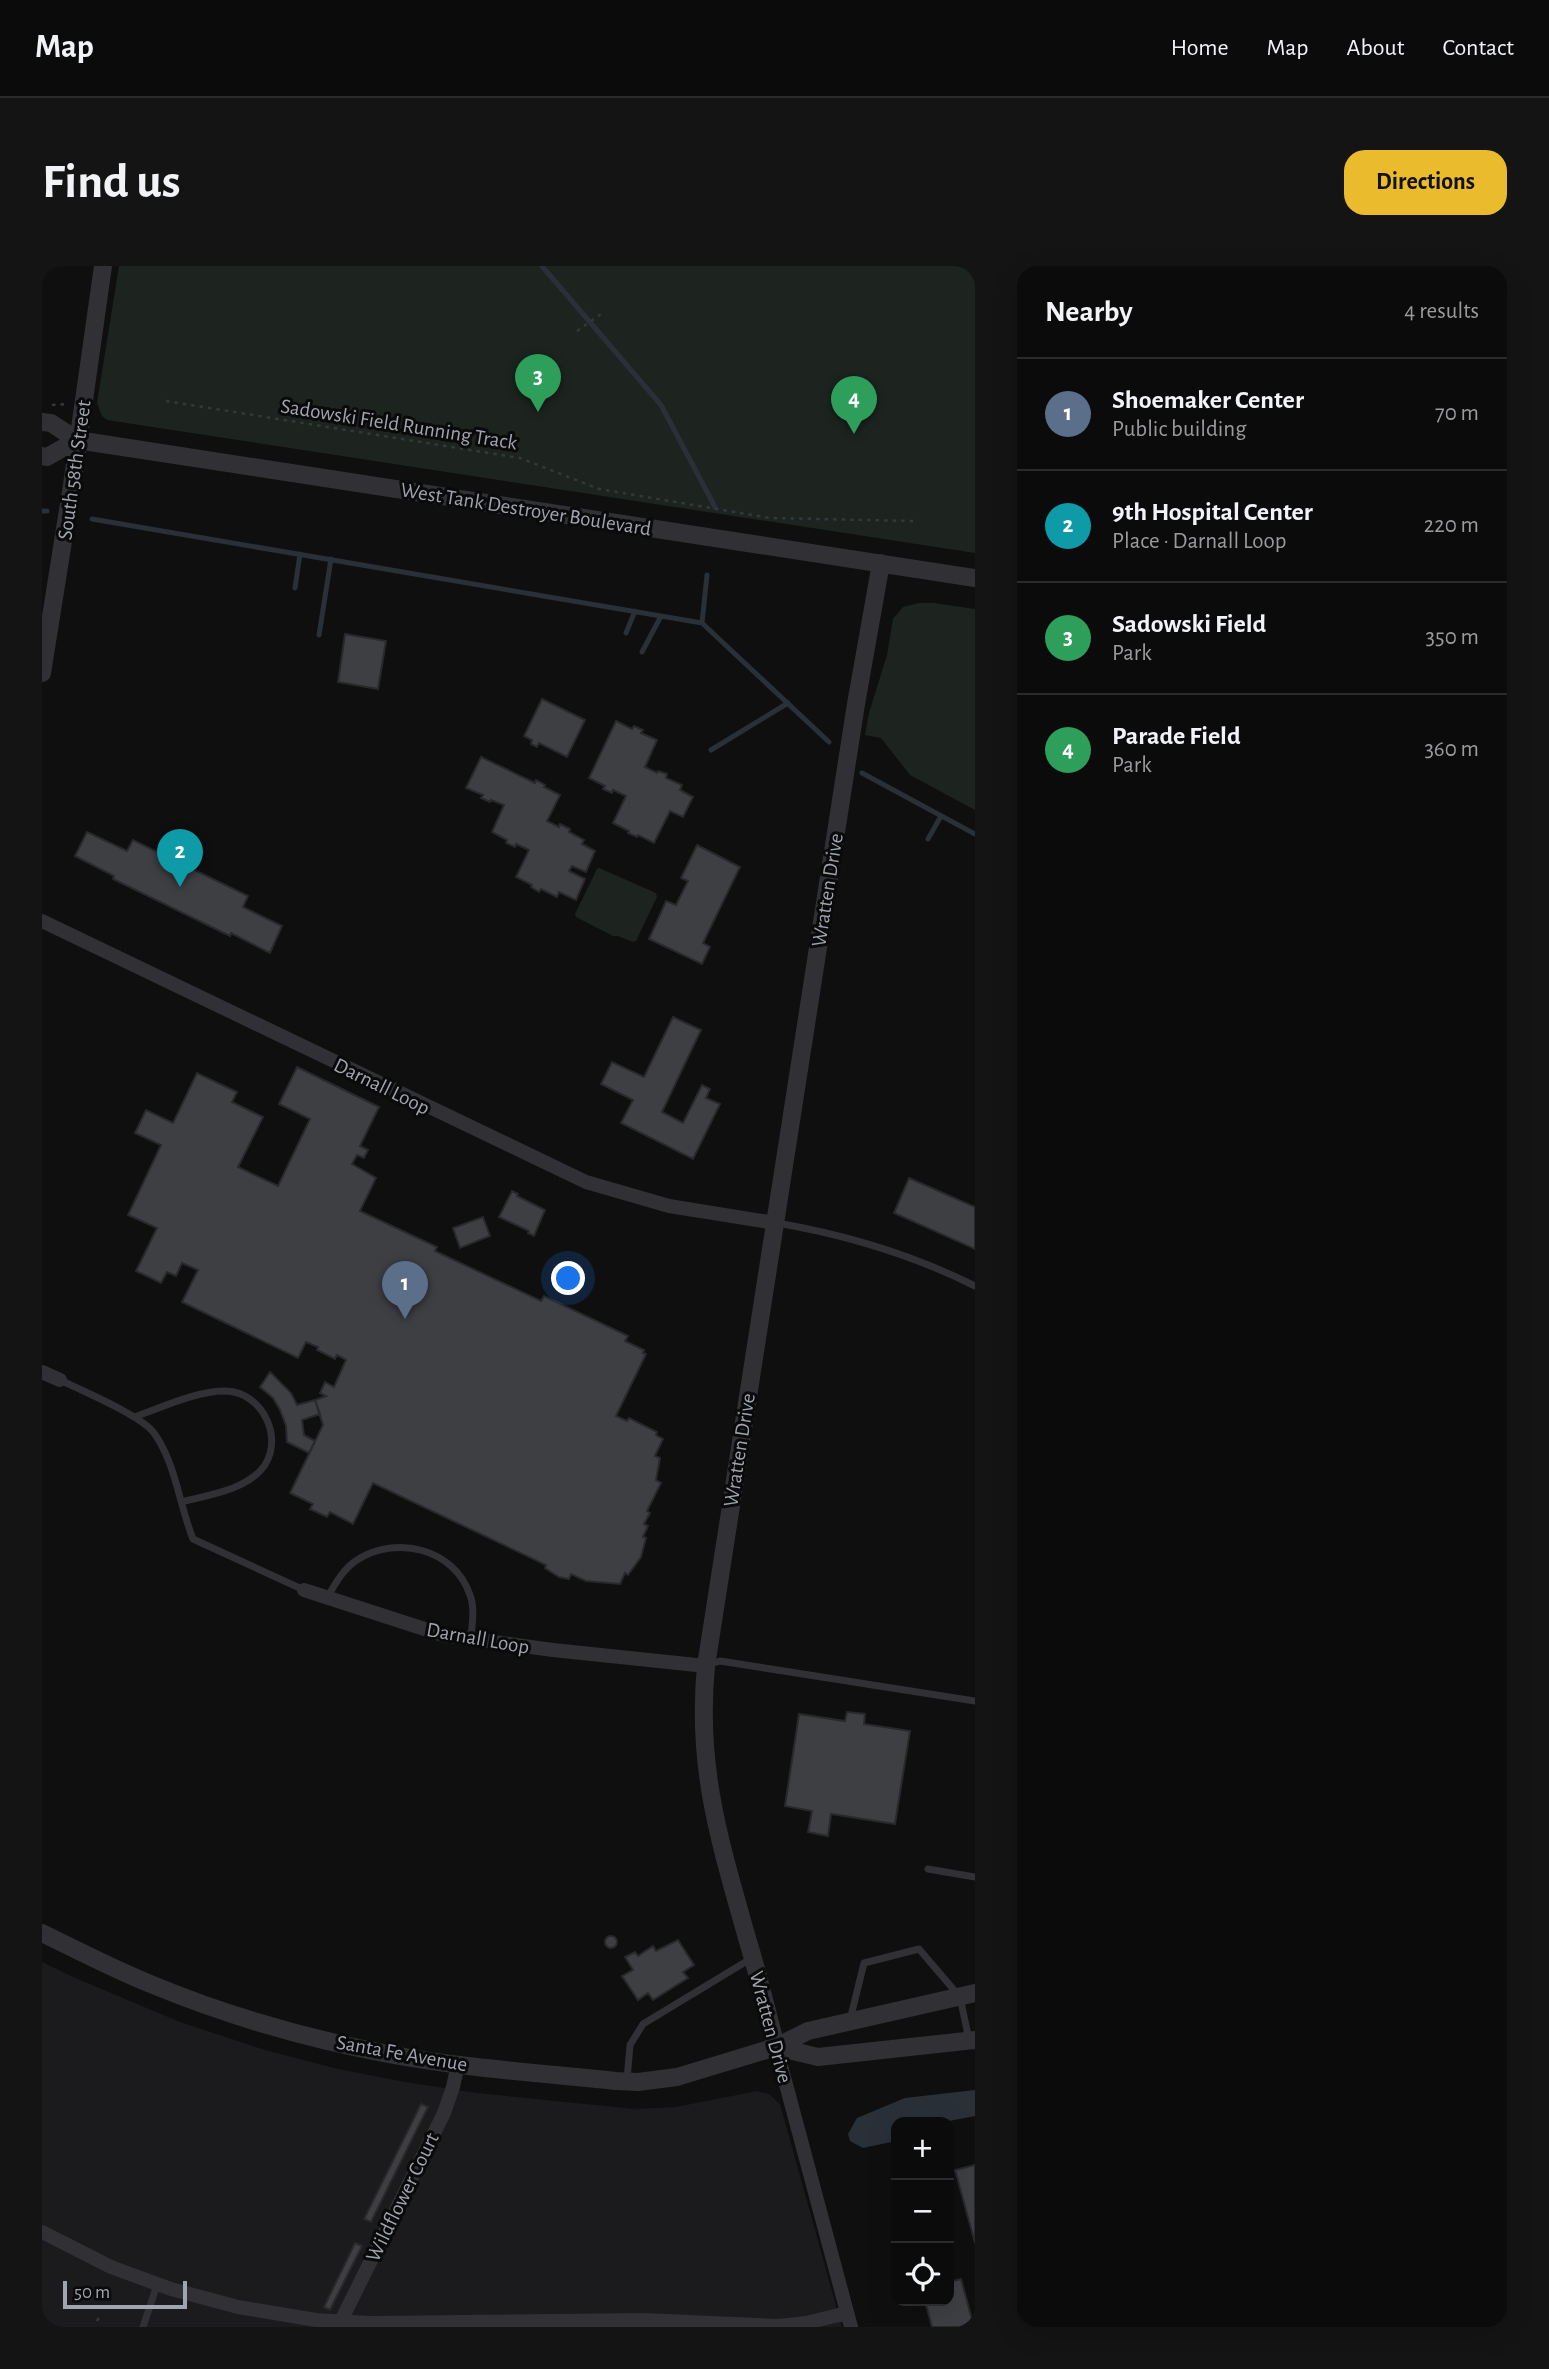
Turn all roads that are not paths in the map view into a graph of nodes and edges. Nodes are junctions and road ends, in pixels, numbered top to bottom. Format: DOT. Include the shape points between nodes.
graph roads {
  1 [pos="103,266"];
  2 [pos="42,422"];
  3 [pos="77,440"];
  4 [pos="42,456"];
  5 [pos="881,563"];
  6 [pos="975,578"];
  7 [pos="42,673"];
  8 [pos="42,921"];
  9 [pos="775,1223"];
  10 [pos="975,1286"];
  11 [pos="42,1371"];
  12 [pos="60,1380"];
  13 [pos="134,1417"];
  14 [pos="182,1502"];
  15 [pos="304,1590"];
  16 [pos="327,1598"];
  17 [pos="470,1639"];
  18 [pos="706,1665"];
  19 [pos="975,1702"];
  20 [pos="928,1869"];
  21 [pos="975,1877"];
  22 [pos="42,1933"];
  23 [pos="753,1958"];
  24 [pos="975,1978"];
  25 [pos="970,1998"];
  26 [pos="850,2021"];
  27 [pos="972,2040"];
  28 [pos="776,2047"];
  29 [pos="458,2064"];
  30 [pos="627,2081"];
  31 [pos="42,2232"];
  32 [pos="157,2285"];
  33 [pos="849,2320"];
  34 [pos="340,2325"];
  35 [pos="143,2327"];
  1 -- 3 [label="street, South 58th Street"];
  2 -- 3 [label="street, West Tank Destroyer Boulevard"];
  3 -- 4 [label="street"];
  3 -- 5 [label="street, West Tank Destroyer Boulevard"];
  3 -- 7 [label="street, South 58th Street"];
  5 -- 6 [label="street, West Tank Destroyer Boulevard"];
  5 -- 9 [label="street, Wratten Drive"];
  8 -- 9 [label="street, Darnall Loop" via="586,1182 669,1206"];
  9 -- 10 [label="lane, Darnall Loop" via="897,1251"];
  9 -- 18 [label="street, Wratten Drive"];
  11 -- 12 [label="street, Darnall Loop"];
  12 -- 13 [label="lane, Darnall Loop"];
  13 -- 14 [label="lane, Darnall Loop" via="153,1431"];
  13 -- 14 [label="lane" via="210,1392 229,1391 245,1395 269,1419 272,1437 262,1469 249,1480"];
  14 -- 15 [label="lane, Darnall Loop" via="193,1539"];
  15 -- 16 [label="street, Darnall Loop"];
  16 -- 17 [label="street, Darnall Loop" via="443,1635"];
  16 -- 17 [label="lane" via="355,1561 380,1549 422,1549 457,1573 470,1595"];
  17 -- 18 [label="street, Darnall Loop"];
  18 -- 19 [label="lane, Darnall Loop" via="720,1661"];
  18 -- 23 [label="street, Wratten Drive" via="702,1700 708,1787"];
  20 -- 21 [label="lane"];
  22 -- 29 [label="street, Santa Fe Avenue" via="155,1986 220,2010 348,2046"];
  23 -- 28 [label="street, Wratten Drive"];
  23 -- 30 [label="lane" via="643,2024 630,2045"];
  24 -- 25 [label="street"];
  25 -- 26 [label="street, Santa Fe Avenue"];
  25 -- 26 [label="lane" via="919,1950 864,1963"];
  25 -- 27 [label="lane"];
  26 -- 28 [label="street, Santa Fe Avenue" via="808,2031"];
  27 -- 28 [label="street" via="818,2057"];
  28 -- 30 [label="street, Santa Fe Avenue" via="677,2077"];
  28 -- 33 [label="street, Wratten Drive"];
  29 -- 30 [label="street, Santa Fe Avenue"];
  29 -- 34 [label="street, Wildflower Court" via="443,2113"];
  31 -- 32 [label="street"];
  32 -- 34 [label="street" via="238,2307"];
  32 -- 35 [label="lane"];
  33 -- 34 [label="street" via="778,2326 576,2319"];
}
